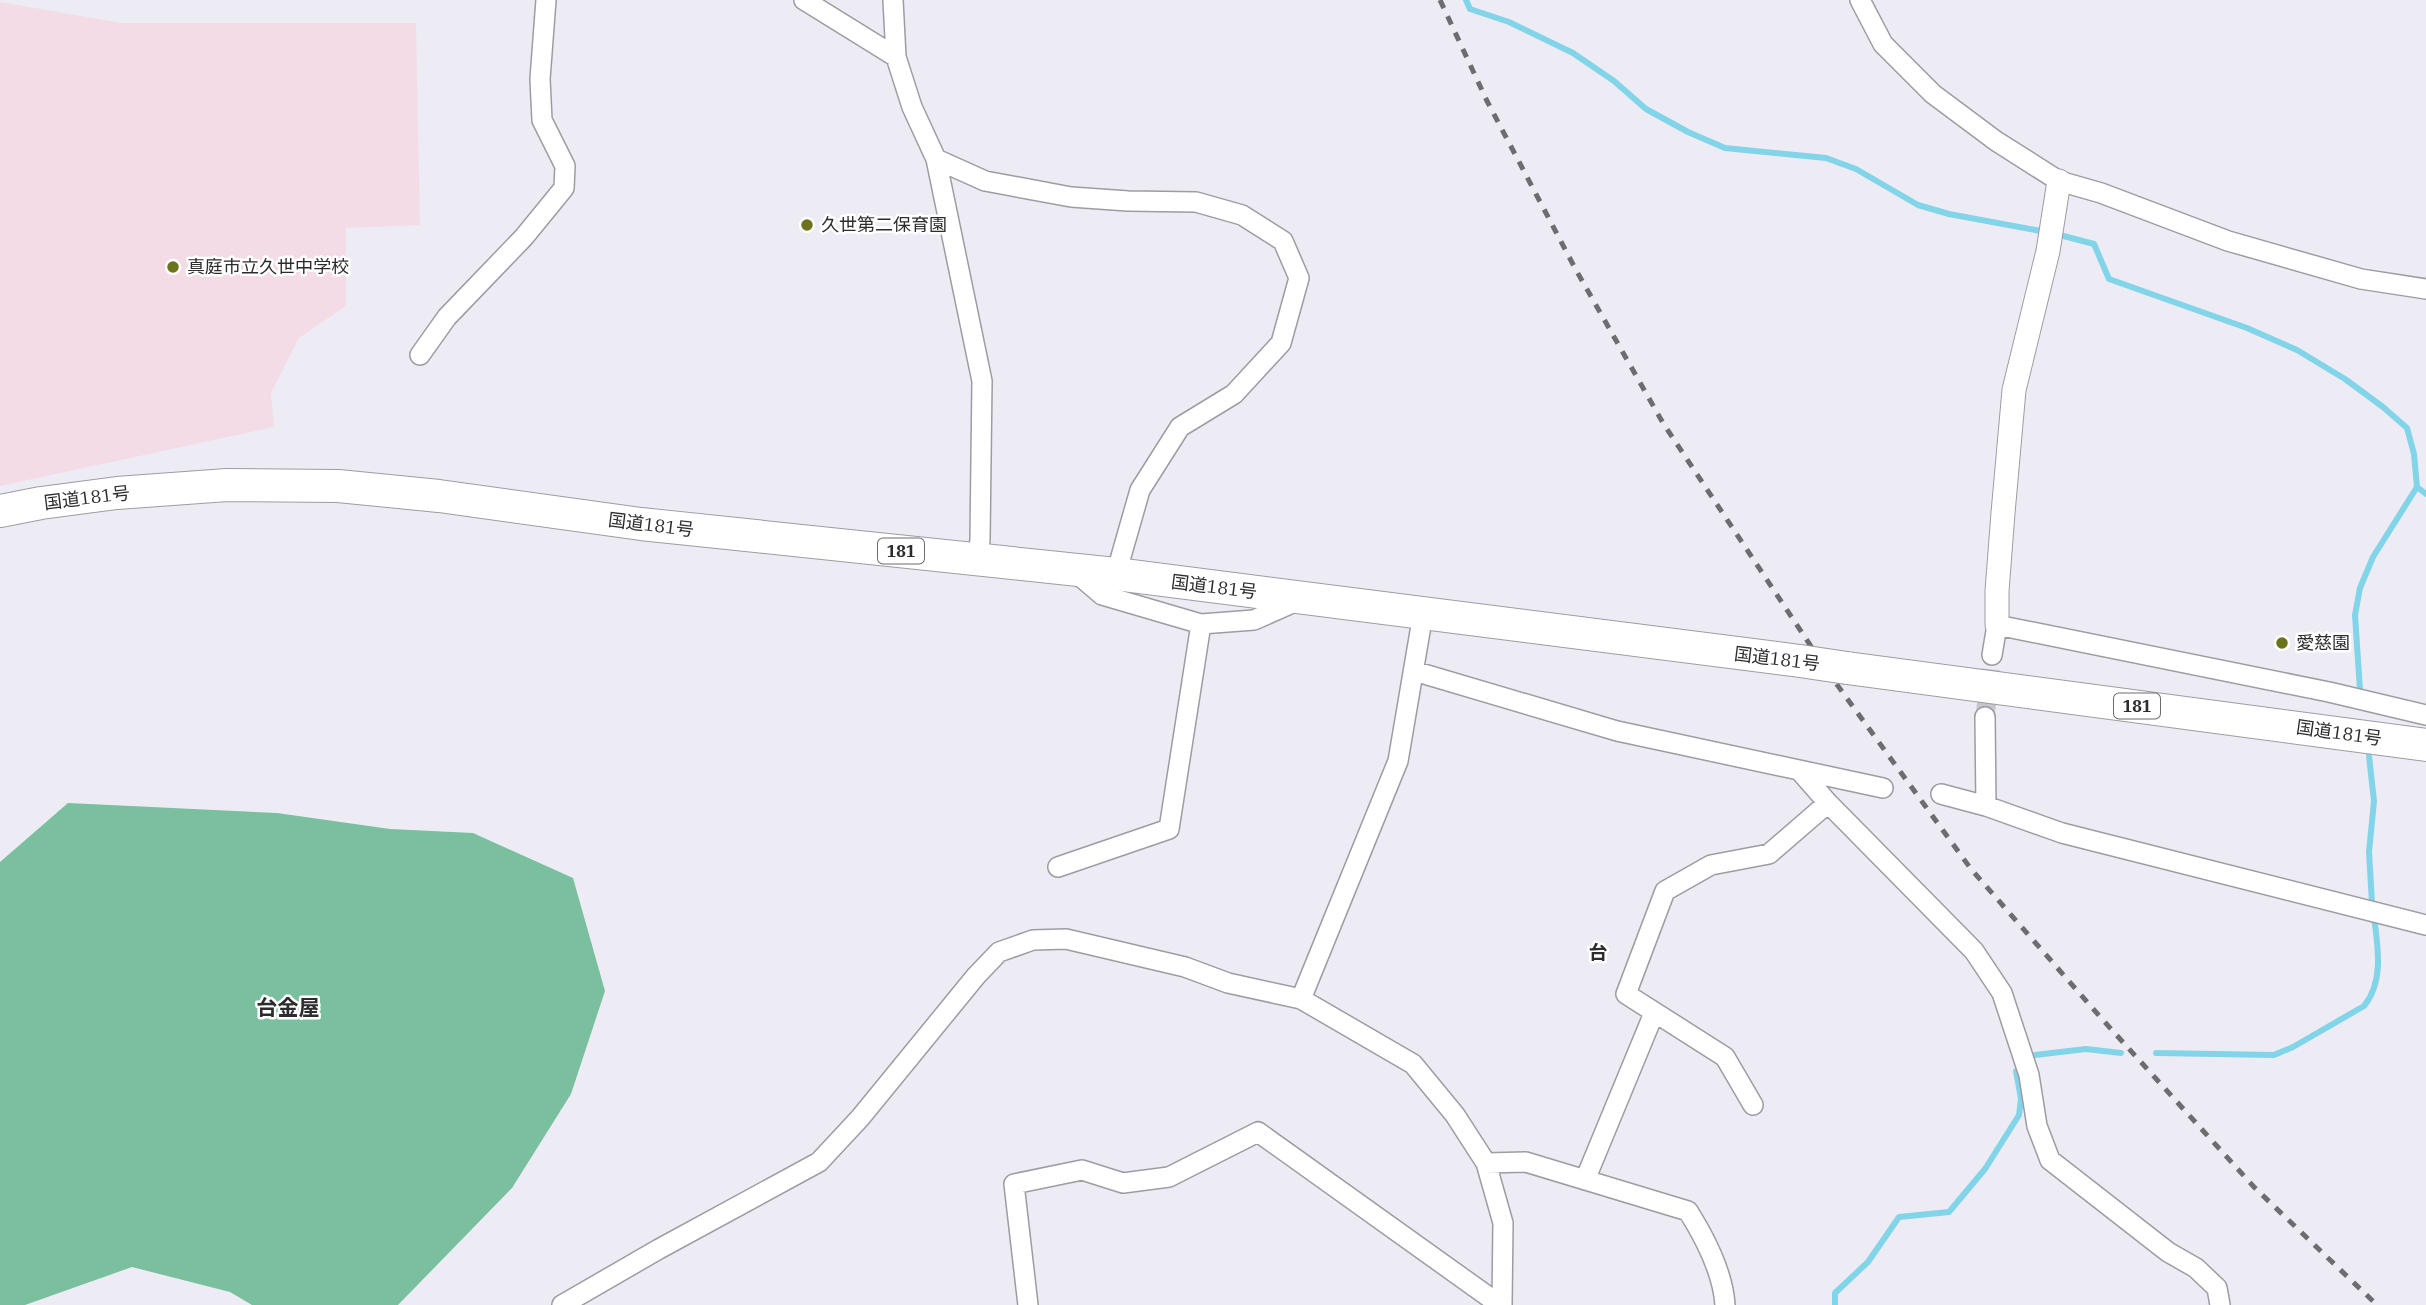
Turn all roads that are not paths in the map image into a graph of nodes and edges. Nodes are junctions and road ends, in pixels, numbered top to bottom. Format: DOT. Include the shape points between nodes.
graph roads {
  1 [pos="546,0"];
  2 [pos="804,0"];
  3 [pos="892,0"];
  4 [pos="1860,0"];
  5 [pos="896,57"];
  6 [pos="936,159"];
  7 [pos="2059,181"];
  8 [pos="2426,289"];
  9 [pos="420,355"];
  10 [pos="0,511"];
  11 [pos="978,559"];
  12 [pos="1073,570"];
  13 [pos="1116,574"];
  14 [pos="1303,598"];
  15 [pos="1423,614"];
  16 [pos="1201,624"];
  17 [pos="1997,625"];
  18 [pos="1992,655"];
  19 [pos="1414,671"];
  20 [pos="2426,715"];
  21 [pos="1985,716"];
  22 [pos="2426,745"];
  23 [pos="1799,770"];
  24 [pos="1883,788"];
  25 [pos="1941,794"];
  26 [pos="1828,803"];
  27 [pos="1986,806"];
  28 [pos="1058,867"];
  29 [pos="2426,925"];
  30 [pos="1301,999"];
  31 [pos="1654,1013"];
  32 [pos="1753,1105"];
  33 [pos="1486,1163"];
  34 [pos="1585,1180"];
  35 [pos="562,1305"];
  36 [pos="1028,1305"];
  37 [pos="1501,1305"];
  38 [pos="1725,1305"];
  39 [pos="2220,1305"];
  1 -- 9 [label="street" via="542,120 565,166 564,188 447,317"];
  2 -- 5 [label="street"];
  3 -- 5 [label="street"];
  4 -- 7 [label="street" via="1883,44 1933,94"];
  5 -- 6 [label="street"];
  6 -- 11 [label="street" via="982,381"];
  6 -- 13 [label="street" via="985,181 1071,197 1196,202 1242,215 1283,241 1299,278 1281,343 1234,394 1181,427 1140,490"];
  7 -- 8 [label="street" via="2101,192 2228,241 2361,279"];
  7 -- 17 [label="street" via="2048,251 2014,390"];
  10 -- 11 [label="highway, 国道181号 / 181" via="117,493 227,485 338,486"];
  11 -- 12 [label="highway, 国道181号 / 181"];
  12 -- 13 [label="highway, 国道181号 / 181"];
  12 -- 16 [label="street" via="1102,595"];
  13 -- 14 [label="highway, 国道181号 / 181"];
  14 -- 15 [label="highway, 国道181号 / 181"];
  14 -- 16 [label="street" via="1254,620"];
  15 -- 19 [label="street"];
  15 -- 22 [label="highway, 国道181号 / 181, bridge"];
  16 -- 28 [label="street" via="1168,829"];
  17 -- 18 [label="street"];
  17 -- 20 [label="street"];
  19 -- 23 [label="street" via="1617,731"];
  19 -- 30 [label="street" via="1398,761"];
  21 -- 27 [label="street"];
  23 -- 24 [label="street"];
  23 -- 26 [label="street"];
  25 -- 27 [label="street"];
  26 -- 31 [label="street" via="1769,854 1711,865 1665,891 1626,994"];
  26 -- 39 [label="street" via="1974,951 2003,993 2050,1160 2168,1252 2196,1268 2217,1288"];
  27 -- 29 [label="street" via="2062,833"];
  30 -- 33 [label="street" via="1413,1064 1455,1115"];
  30 -- 35 [label="street" via="1066,939 1032,940 999,952 819,1162"];
  31 -- 32 [label="street" via="1725,1057"];
  31 -- 34 [label="street"];
  33 -- 34 [label="street" via="1526,1162"];
  33 -- 37 [label="street" via="1503,1223"];
  34 -- 38 [label="street" via="1688,1211 1724,1287"];
  36 -- 37 [label="street" via="1014,1184 1082,1170 1123,1183 1169,1177 1258,1132"];
}
